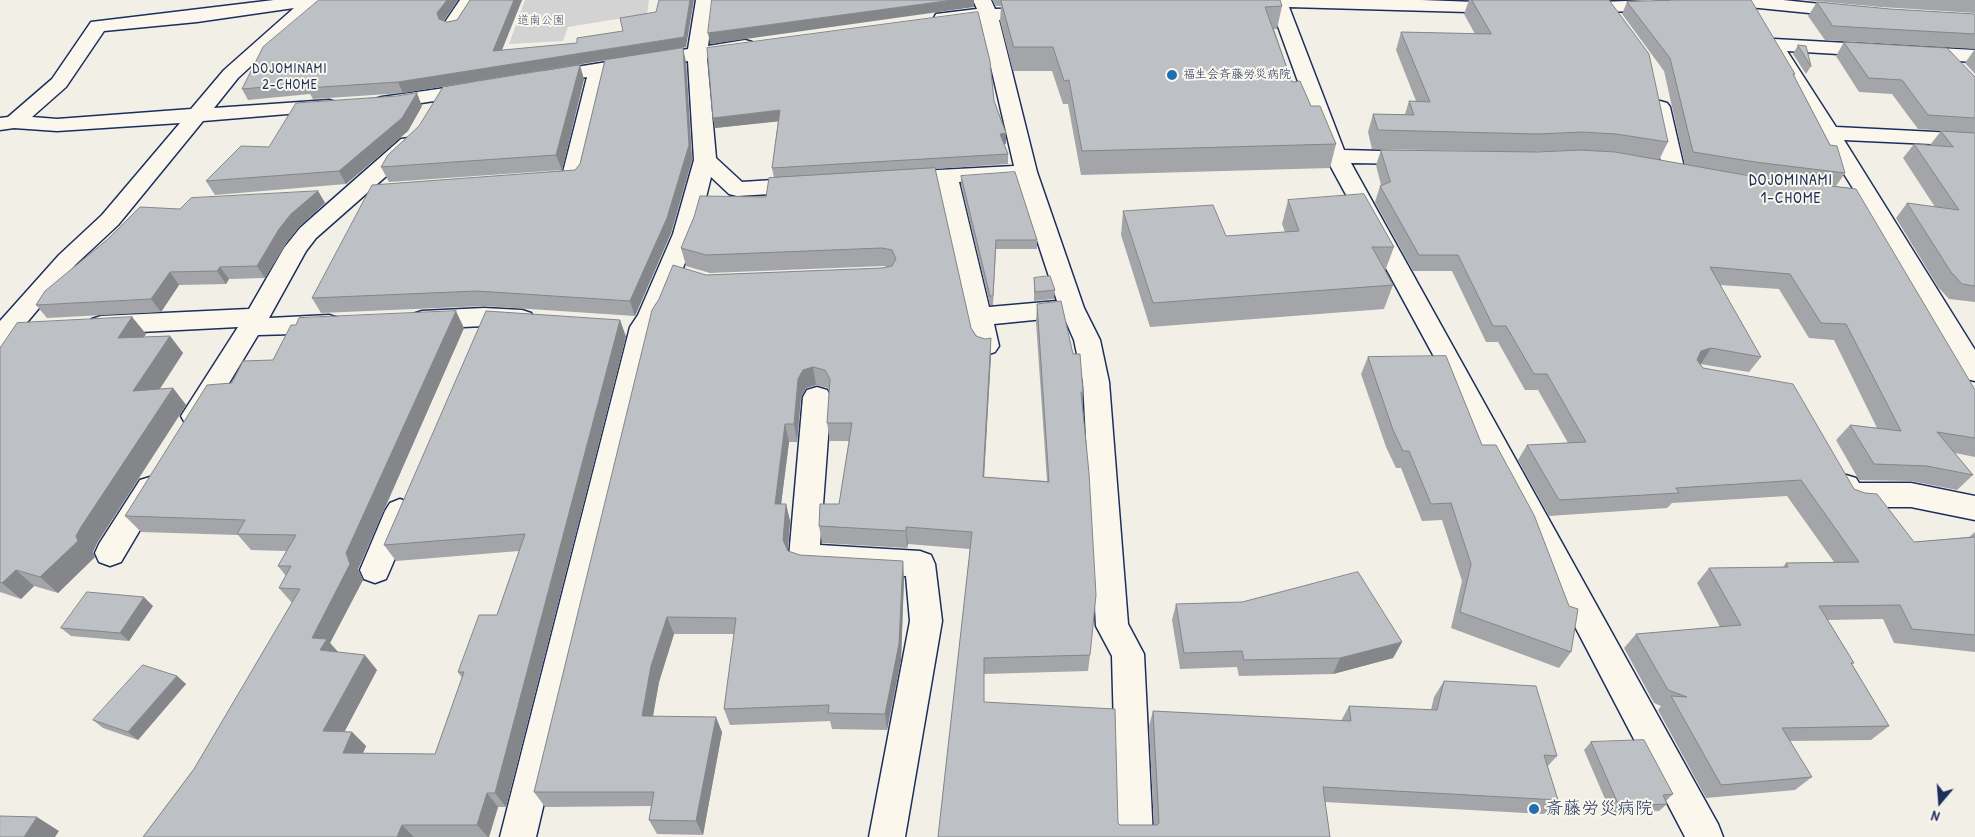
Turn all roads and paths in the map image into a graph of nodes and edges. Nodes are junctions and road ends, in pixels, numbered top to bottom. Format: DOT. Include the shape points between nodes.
graph roads {
  1 [pos="314,0"];
  2 [pos="469,0"];
  3 [pos="705,0"];
  4 [pos="1277,0"];
  5 [pos="1748,1"];
  6 [pos="1682,4"];
  7 [pos="1701,4"];
  8 [pos="1227,5"];
  9 [pos="985,7"];
  10 [pos="1519,9"];
  11 [pos="1557,9"];
  12 [pos="1054,12"];
  13 [pos="1871,14"];
  14 [pos="927,21"];
  15 [pos="452,25"];
  16 [pos="1767,33"];
  17 [pos="764,43"];
  18 [pos="696,53"];
  19 [pos="1944,54"];
  20 [pos="1975,56"];
  21 [pos="599,69"];
  22 [pos="1961,74"];
  23 [pos="524,81"];
  24 [pos="487,88"];
  25 [pos="1656,89"];
  26 [pos="440,95"];
  27 [pos="364,104"];
  28 [pos="345,105"];
  29 [pos="197,115"];
  30 [pos="7,123"];
  31 [pos="1830,133"];
  32 [pos="1975,140"];
  33 [pos="1336,156"];
  34 [pos="1433,158"];
  35 [pos="705,160"];
  36 [pos="1026,172"];
  37 [pos="1674,172"];
  38 [pos="946,176"];
  39 [pos="876,180"];
  40 [pos="522,181"];
  41 [pos="826,184"];
  42 [pos="383,191"];
  43 [pos="1805,191"];
  44 [pos="353,193"];
  45 [pos="325,194"];
  46 [pos="1872,199"];
  47 [pos="1072,308"];
  48 [pos="484,317"];
  49 [pos="979,317"];
  50 [pos="543,320"];
  51 [pos="396,321"];
  52 [pos="254,322"];
  53 [pos="348,323"];
  54 [pos="74,327"];
  55 [pos="35,329"];
  56 [pos="2,333"];
  57 [pos="472,344"];
  58 [pos="986,346"];
  59 [pos="1975,372"];
  60 [pos="817,397"];
  61 [pos="183,436"];
  62 [pos="1832,463"];
  63 [pos="162,469"];
  64 [pos="410,488"];
  65 [pos="1975,508"];
  66 [pos="110,553"];
  67 [pos="375,570"];
  68 [pos="518,837"];
  69 [pos="888,837"];
  70 [pos="1135,837"];
  71 [pos="1705,837"];
  1 -- 29 [label="street" via="230,74"];
  1 -- 30 [label="street" via="98,26 59,83"];
  2 -- 15 [label="street"];
  3 -- 18 [label="street"];
  4 -- 8 [label="street"];
  4 -- 10 [label="street"];
  4 -- 33 [label="street"];
  5 -- 7 [label="street"];
  5 -- 13 [label="street"];
  5 -- 16 [label="street"];
  6 -- 11 [label="street" via="1610,15"];
  9 -- 12 [label="street"];
  9 -- 14 [label="street"];
  9 -- 36 [label="street"];
  16 -- 19 [label="street"];
  16 -- 31 [label="street"];
  17 -- 18 [label="street"];
  18 -- 21 [label="street"];
  18 -- 35 [label="street"];
  19 -- 20 [label="street"];
  19 -- 22 [label="street"];
  21 -- 23 [label="street"];
  21 -- 40 [label="street" via="572,178"];
  24 -- 26 [label="street"];
  25 -- 37 [label="street"];
  26 -- 27 [label="street"];
  26 -- 44 [label="street" via="417,136"];
  28 -- 29 [label="street"];
  29 -- 30 [label="street" via="57,124"];
  29 -- 56 [label="street" via="110,220 67,260"];
  31 -- 32 [label="street"];
  31 -- 46 [label="street"];
  33 -- 34 [label="street"];
  33 -- 71 [label="street"];
  35 -- 41 [label="street" via="736,189"];
  35 -- 68 [label="street" via="685,234 681,274 650,316 633,326"];
  36 -- 38 [label="street"];
  36 -- 47 [label="street"];
  38 -- 39 [label="street"];
  38 -- 49 [label="street"];
  42 -- 44 [label="street"];
  43 -- 46 [label="street"];
  44 -- 45 [label="street"];
  44 -- 52 [label="street" via="296,248"];
  46 -- 59 [label="street"];
  47 -- 49 [label="street"];
  47 -- 70 [label="street" via="1087,340 1096,382 1112,626 1128,654"];
  48 -- 50 [label="street"];
  48 -- 51 [label="street"];
  48 -- 57 [label="street"];
  49 -- 58 [label="street"];
  52 -- 53 [label="street"];
  52 -- 54 [label="street"];
  52 -- 61 [label="street"];
  55 -- 56 [label="street"];
  60 -- 69 [label="street" via="804,557 920,564 926,620"];
  62 -- 65 [label="street" via="1851,496 1911,495"];
  63 -- 66 [label="street"];
  64 -- 67 [label="street"];
}
